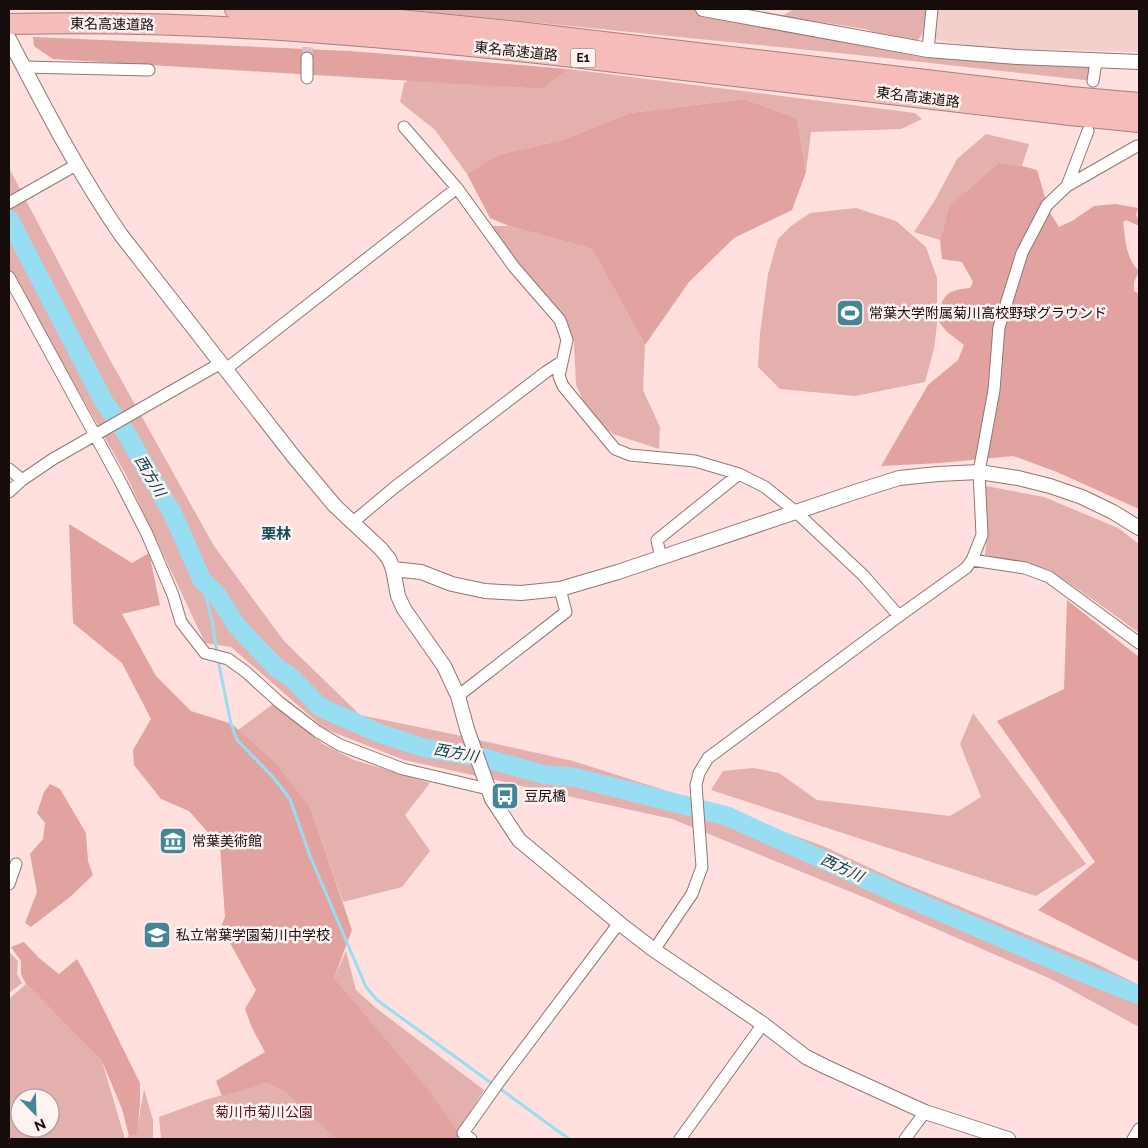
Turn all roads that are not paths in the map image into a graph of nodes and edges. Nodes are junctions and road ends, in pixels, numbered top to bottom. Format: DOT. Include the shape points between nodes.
graph roads {
  1 [pos="235,9"];
  2 [pos="703,9"];
  3 [pos="932,9"];
  4 [pos="16,24"];
  5 [pos="9,39"];
  6 [pos="928,50"];
  7 [pos="307,58"];
  8 [pos="1096,62"];
  9 [pos="1139,62"];
  10 [pos="24,67"];
  11 [pos="149,70"];
  12 [pos="307,78"];
  13 [pos="1093,82"];
  14 [pos="1139,103"];
  15 [pos="1139,122"];
  16 [pos="404,127"];
  17 [pos="1088,131"];
  18 [pos="1139,146"];
  19 [pos="76,165"];
  20 [pos="1067,186"];
  21 [pos="457,188"];
  22 [pos="9,204"];
  23 [pos="9,278"];
  24 [pos="562,362"];
  25 [pos="223,366"];
  26 [pos="95,434"];
  27 [pos="9,469"];
  28 [pos="979,472"];
  29 [pos="739,474"];
  30 [pos="22,480"];
  31 [pos="9,492"];
  32 [pos="795,511"];
  33 [pos="353,522"];
  34 [pos="1139,528"];
  35 [pos="661,558"];
  36 [pos="972,560"];
  37 [pos="393,569"];
  38 [pos="560,589"];
  39 [pos="899,616"];
  40 [pos="1139,644"];
  41 [pos="458,696"];
  42 [pos="487,787"];
  43 [pos="16,864"];
  44 [pos="9,884"];
  45 [pos="618,923"];
  46 [pos="654,950"];
  47 [pos="763,1024"];
  48 [pos="925,1112"];
  49 [pos="1139,1129"];
  50 [pos="471,1139"];
  51 [pos="680,1139"];
  52 [pos="905,1139"];
  53 [pos="1008,1139"];
  54 [pos="1133,1139"];
  1 -- 14 [label="highway, 東名高速道路 / E1" via="371,17 528,33"];
  2 -- 6 [label="street"];
  3 -- 6 [label="street"];
  4 -- 15 [label="highway, 東名高速道路 / E1" via="134,24 370,36 527,51"];
  5 -- 10 [label="street"];
  6 -- 8 [label="street"];
  7 -- 12 [label="street"];
  8 -- 9 [label="street"];
  8 -- 13 [label="street"];
  10 -- 11 [label="street"];
  10 -- 19 [label="street"];
  16 -- 21 [label="street"];
  17 -- 20 [label="street"];
  18 -- 20 [label="street"];
  19 -- 22 [label="street"];
  19 -- 25 [label="street" via="121,235"];
  20 -- 28 [label="street" via="1047,205 1022,253 999,326 994,390"];
  21 -- 24 [label="street" via="514,267 560,320 567,340"];
  21 -- 25 [label="street"];
  23 -- 26 [label="street"];
  24 -- 29 [label="street" via="559,376 563,386 615,449 630,455 695,462"];
  24 -- 33 [label="street"];
  25 -- 26 [label="street"];
  25 -- 33 [label="street" via="294,456"];
  26 -- 30 [label="street"];
  26 -- 42 [label="street" via="147,534 181,622 205,653 228,659 318,732 340,745 403,769"];
  27 -- 30 [label="street"];
  28 -- 32 [label="street" via="899,478"];
  28 -- 34 [label="street" via="1018,478 1066,492 1114,512"];
  28 -- 36 [label="street" via="982,535"];
  29 -- 32 [label="street" via="765,487"];
  29 -- 35 [label="street" via="657,540"];
  30 -- 31 [label="street"];
  32 -- 35 [label="street"];
  32 -- 39 [label="street" via="863,575"];
  33 -- 37 [label="street" via="381,549"];
  35 -- 38 [label="street"];
  36 -- 39 [label="street" via="966,568"];
  36 -- 40 [label="street" via="1025,568 1049,577"];
  37 -- 38 [label="street" via="421,572 452,584 485,591 521,593"];
  37 -- 41 [label="street" via="397,593 404,609 444,666"];
  38 -- 41 [label="street" via="566,612"];
  39 -- 46 [label="street" via="708,758 696,785 702,867 692,894"];
  41 -- 42 [label="street"];
  42 -- 45 [label="street" via="519,840"];
  43 -- 44 [label="street"];
  45 -- 46 [label="street"];
  45 -- 50 [label="street" via="463,1133"];
  46 -- 47 [label="street"];
  47 -- 48 [label="street" via="806,1057"];
  47 -- 51 [label="street"];
  48 -- 52 [label="street"];
  48 -- 53 [label="street"];
  49 -- 54 [label="street"];
}
